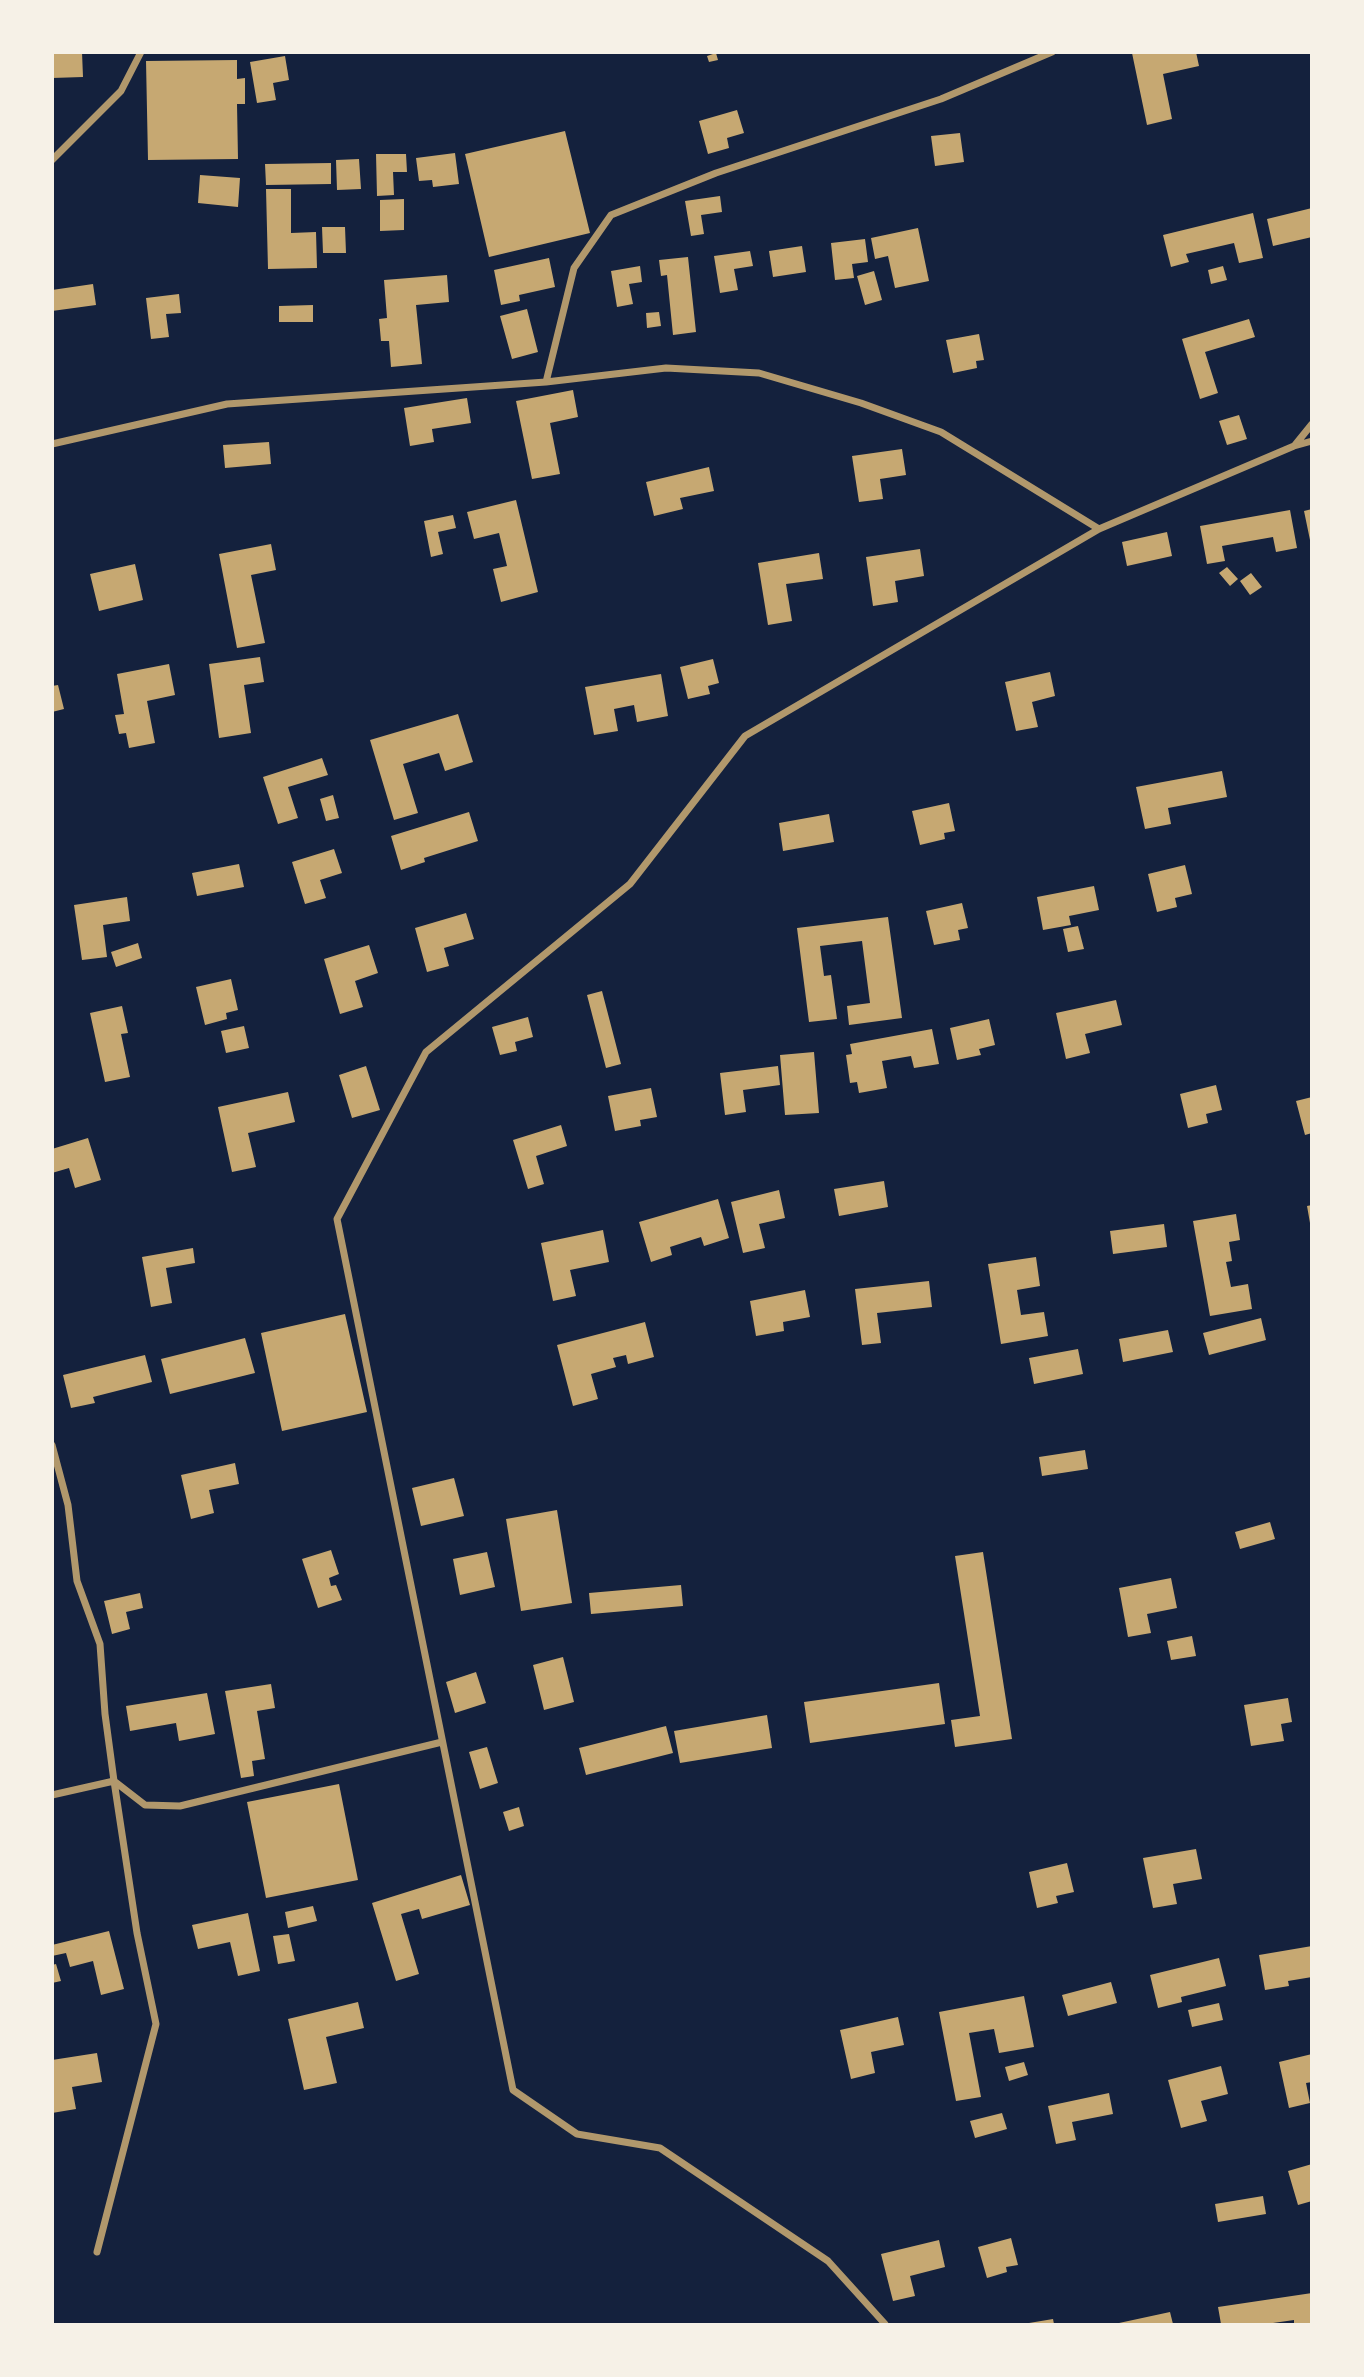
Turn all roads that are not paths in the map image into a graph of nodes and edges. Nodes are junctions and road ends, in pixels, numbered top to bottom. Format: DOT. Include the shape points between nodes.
graph roads {
  1 [pos="141,52"];
  2 [pos="1052,52"];
  3 [pos="52,160"];
  4 [pos="546,382"];
  5 [pos="1311,424"];
  6 [pos="1311,441"];
  7 [pos="52,444"];
  8 [pos="1294,446"];
  9 [pos="1099,529"];
  10 [pos="52,1445"];
  11 [pos="443,1742"];
  12 [pos="114,1781"];
  13 [pos="52,1795"];
  14 [pos="97,2252"];
  15 [pos="885,2325"];
  1 -- 3 [label="street" via="121,91"];
  2 -- 4 [label="street" via="941,99 716,173 611,215 574,268"];
  4 -- 7 [label="street" via="227,404"];
  4 -- 9 [label="street" via="666,368 759,373 941,432"];
  5 -- 8 [label="street"];
  6 -- 8 [label="street"];
  8 -- 9 [label="street"];
  9 -- 11 [label="street" via="745,736 630,884 426,1052 337,1219"];
  10 -- 12 [label="street" via="68,1505 77,1581 100,1644"];
  11 -- 12 [label="street" via="180,1806 145,1805"];
  11 -- 15 [label="street" via="513,2090 577,2134 660,2148 828,2261"];
  12 -- 13 [label="street"];
  12 -- 14 [label="street" via="156,2024"];
}
